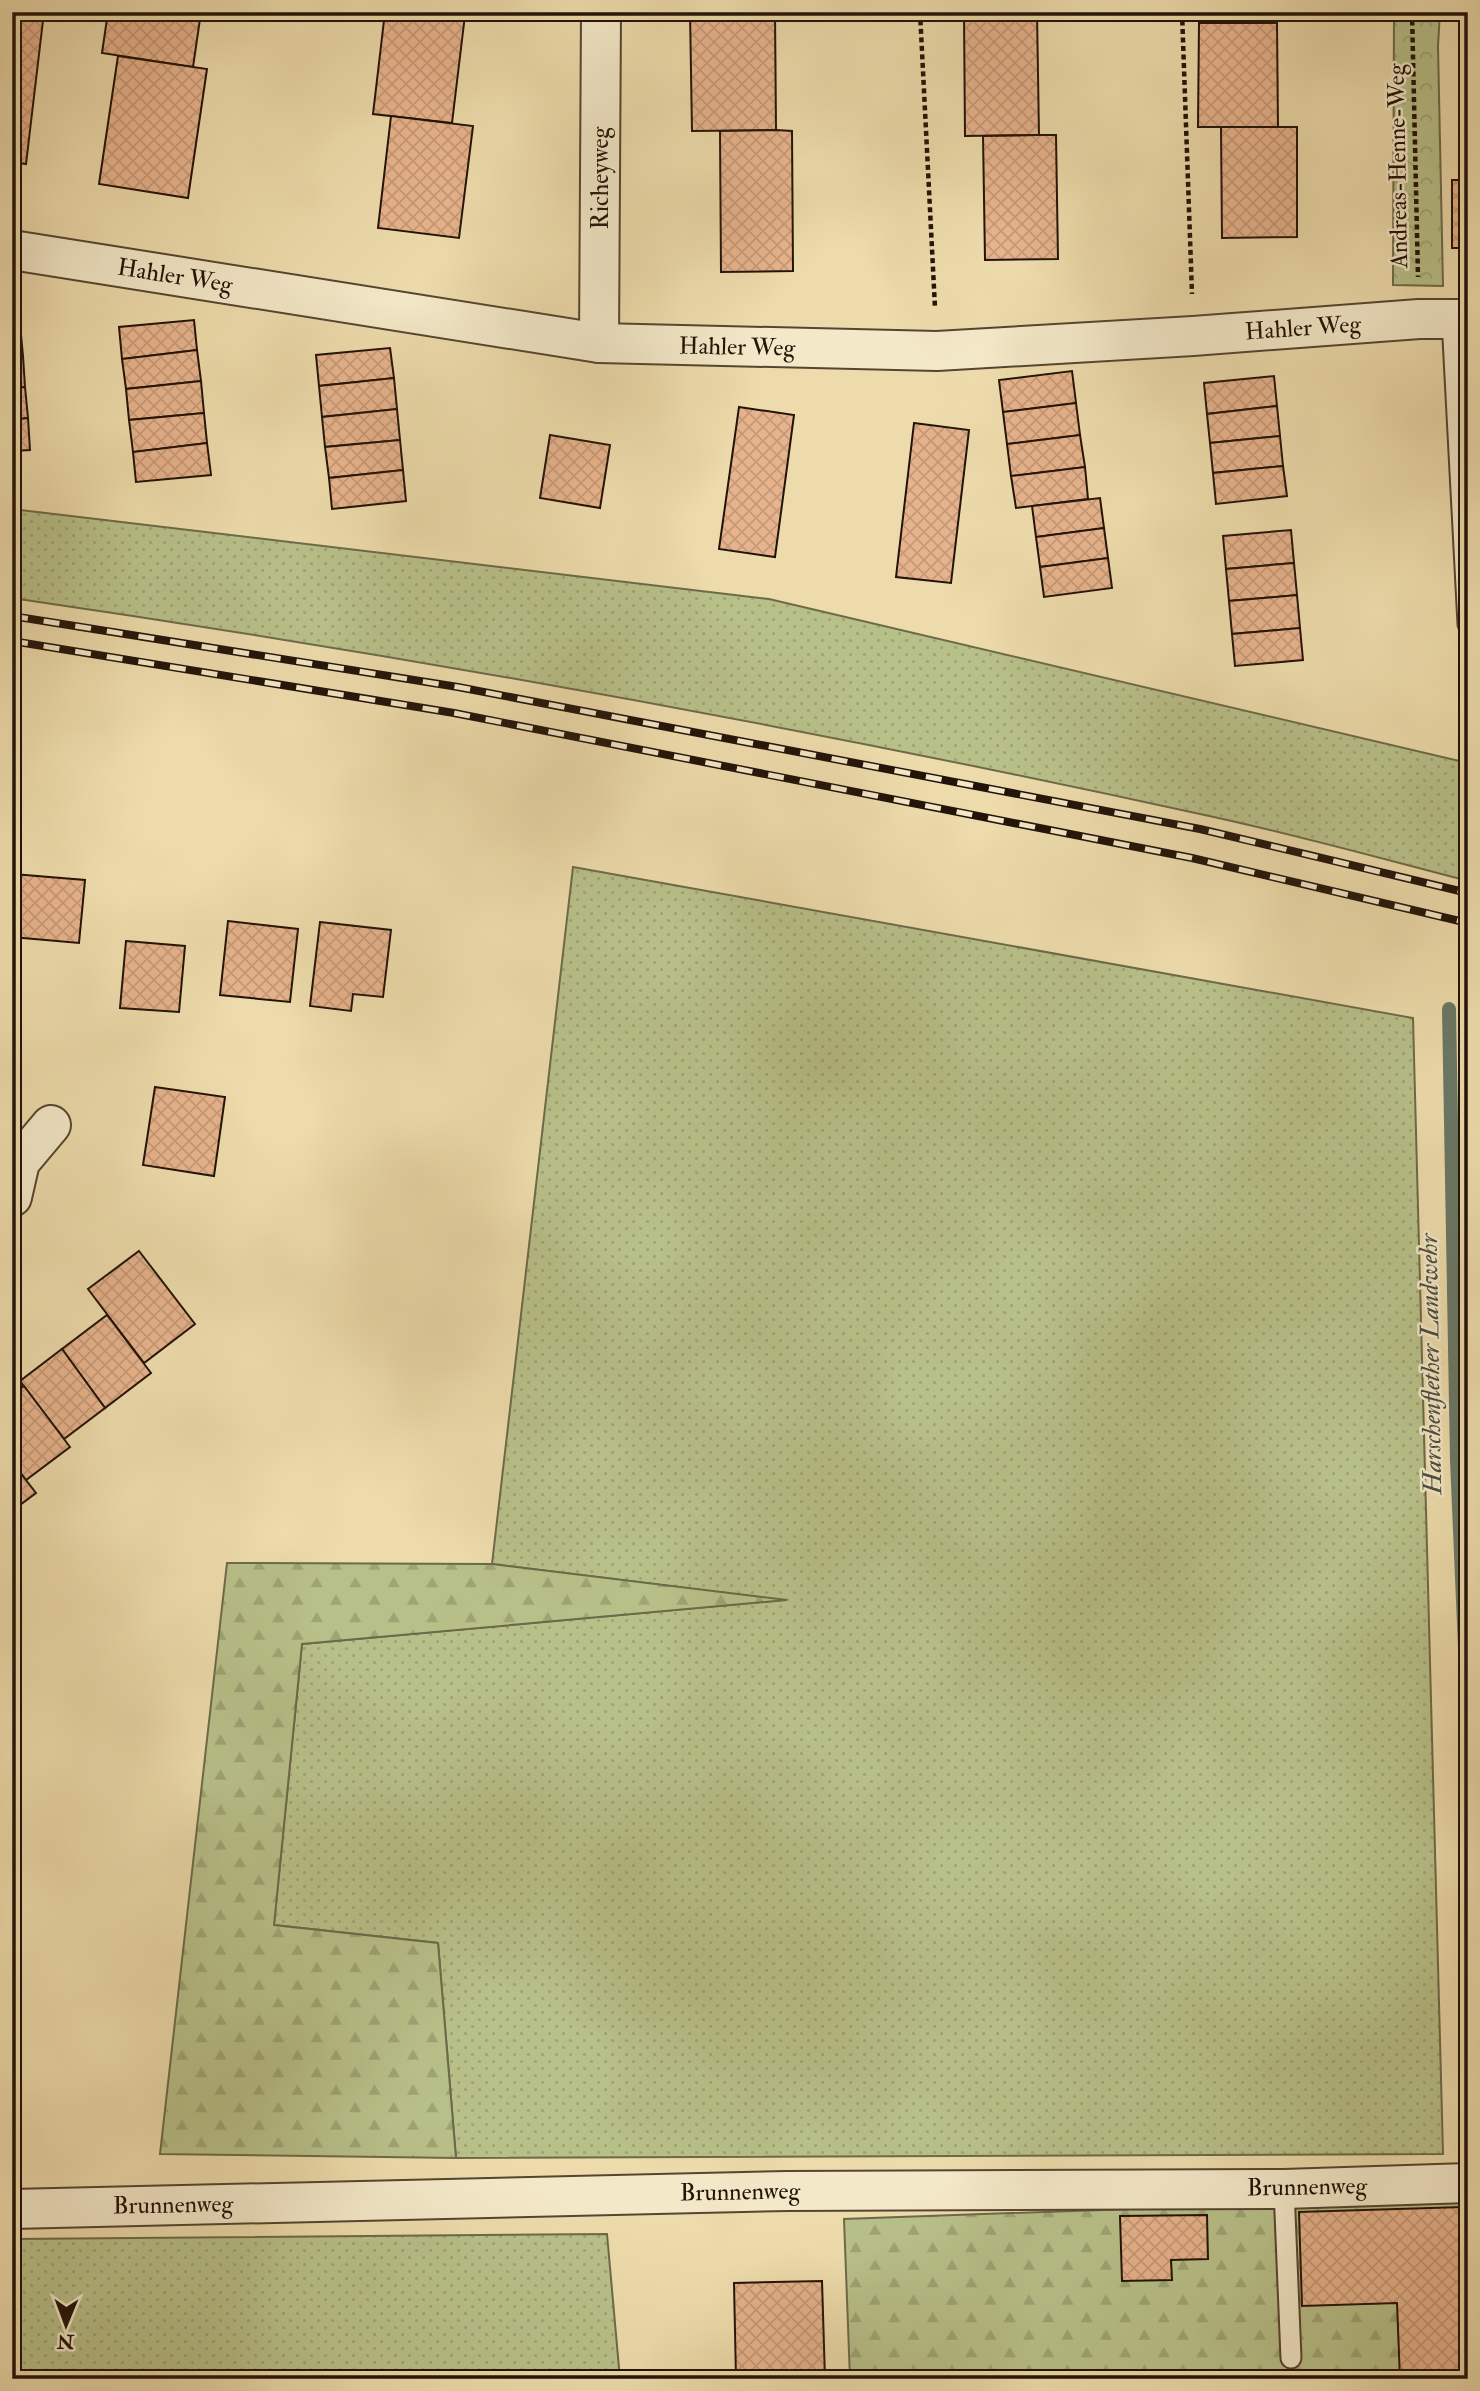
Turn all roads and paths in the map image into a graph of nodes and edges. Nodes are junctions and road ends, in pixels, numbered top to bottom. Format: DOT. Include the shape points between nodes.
graph roads {
  1 [pos="601,12"];
  2 [pos="920,12"];
  3 [pos="1182,12"];
  4 [pos="1412,12"];
  5 [pos="12,250"];
  6 [pos="1446,319"];
  7 [pos="1193,336"];
  8 [pos="599,343"];
  9 [pos="937,351"];
  10 [pos="1467,603"];
  11 [pos="1468,624"];
  12 [pos="51,1125"];
  13 [pos="12,1198"];
  14 [pos="1468,2183"];
  15 [pos="1284,2189"];
  16 [pos="12,2209"];
  17 [pos="1291,2358"];
  1 -- 8 [label="street, Richeyweg"];
  2 -- 9 [label="path"];
  3 -- 7 [label="path"];
  4 -- 6 [label="path, Andreas-Henne-Weg"];
  5 -- 8 [label="street, Hahler Weg"];
  6 -- 7 [label="street, Hahler Weg"];
  6 -- 10 [label="lane"];
  7 -- 9 [label="street, Hahler Weg"];
  8 -- 9 [label="street, Hahler Weg"];
  10 -- 11 [label="lane"];
  12 -- 13 [label="street" via="20,1162"];
  14 -- 15 [label="street, Brunnenweg"];
  15 -- 16 [label="street, Brunnenweg" via="788,2191"];
  15 -- 17 [label="lane"];
}
